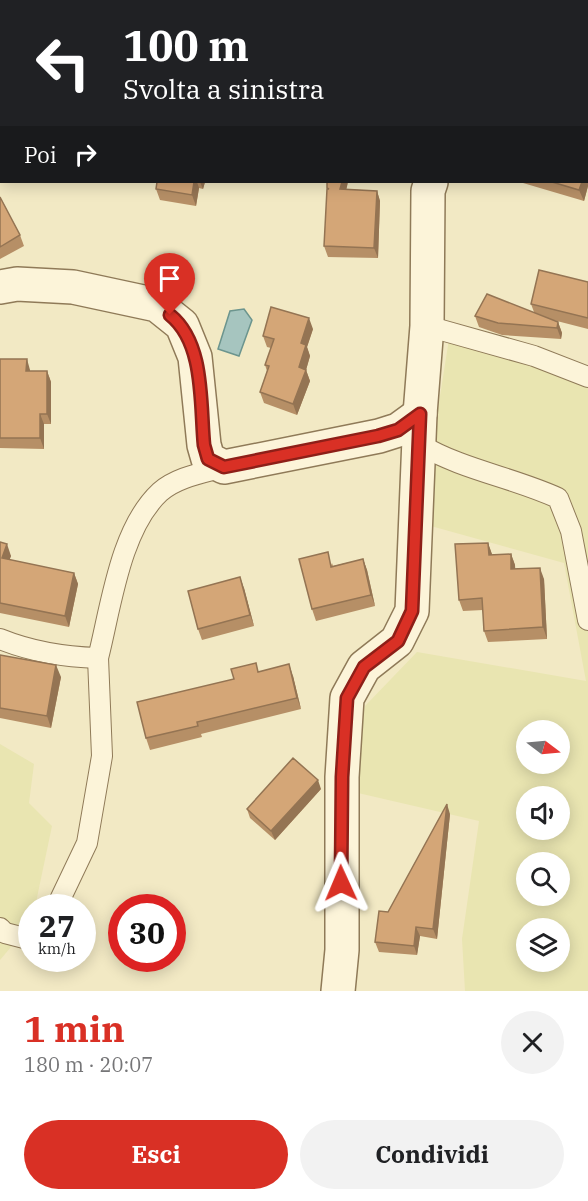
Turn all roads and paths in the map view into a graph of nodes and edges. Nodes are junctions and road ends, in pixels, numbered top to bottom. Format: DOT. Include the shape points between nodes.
graph roads {
  1 [pos="431,183"];
  2 [pos="0,287"];
  3 [pos="428,326"];
  4 [pos="588,377"];
  5 [pos="419,429"];
  6 [pos="224,467"];
  7 [pos="588,621"];
  8 [pos="0,639"];
  9 [pos="99,658"];
  10 [pos="63,894"];
  11 [pos="0,928"];
  12 [pos="18,936"];
  13 [pos="338,991"];
  1 -- 3 [label="street"];
  2 -- 6 [label="street" via="73,287 146,302 157,305 182,325 195,357 208,459"];
  3 -- 4 [label="lane" via="534,356"];
  3 -- 5 [label="street"];
  5 -- 6 [label="street" via="398,430"];
  5 -- 7 [label="lane" via="443,458 485,474 528,484 558,498 571,531"];
  5 -- 13 [label="street" via="412,611 398,641 364,667 347,698"];
  6 -- 9 [label="lane" via="187,477 161,491 141,515 130,536"];
  8 -- 9 [label="lane" via="49,653"];
  9 -- 10 [label="lane" via="102,756 87,843"];
  11 -- 12 [label="lane"];
}
